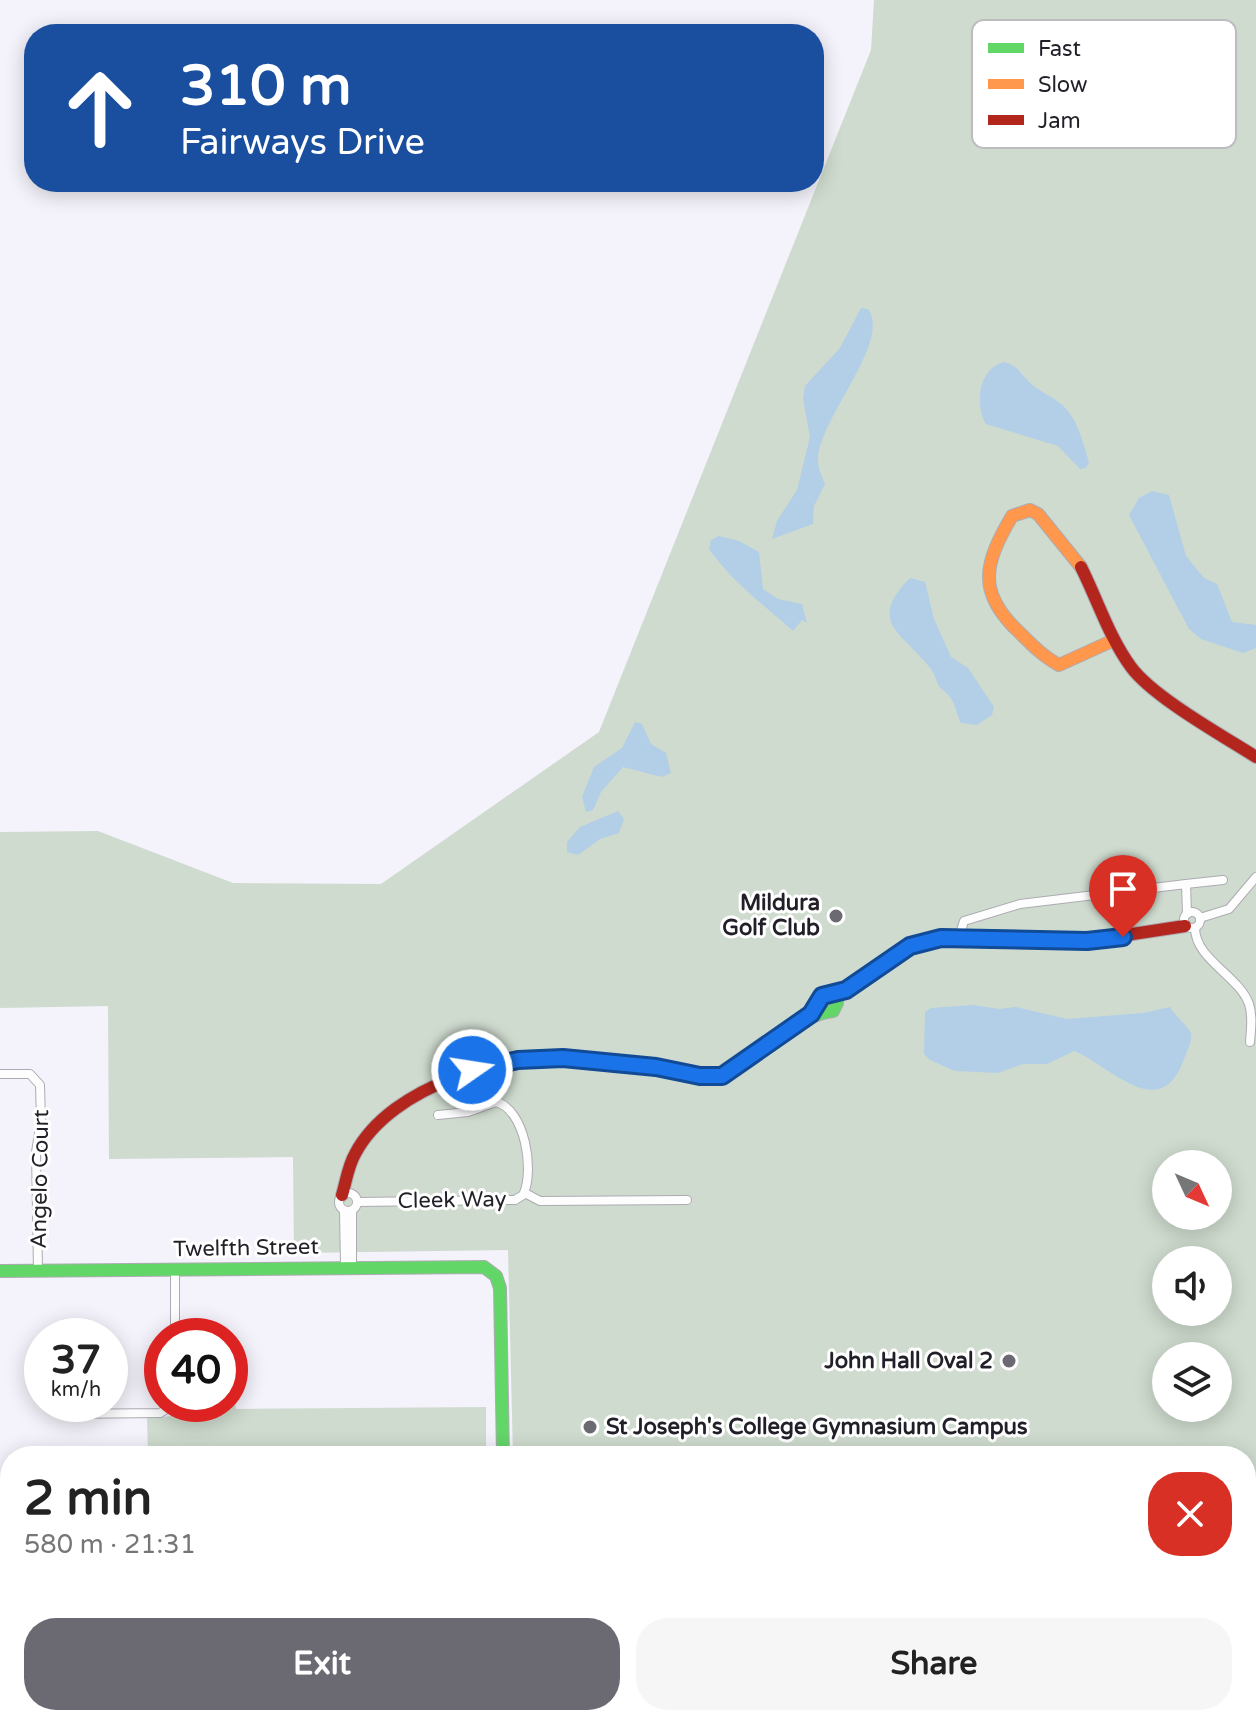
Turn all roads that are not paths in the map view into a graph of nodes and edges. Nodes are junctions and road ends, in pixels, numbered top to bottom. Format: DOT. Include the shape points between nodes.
graph roads {
  1 [pos="1114,640"];
  2 [pos="1256,757"];
  3 [pos="1256,877"];
  4 [pos="1223,880"];
  5 [pos="1186,884"];
  6 [pos="1188,920"];
  7 [pos="959,937"];
  8 [pos="1250,1042"];
  9 [pos="0,1074"];
  10 [pos="438,1115"];
  11 [pos="525,1193"];
  12 [pos="349,1199"];
  13 [pos="687,1200"];
  14 [pos="349,1266"];
  15 [pos="175,1269"];
  16 [pos="0,1271"];
  17 [pos="38,1271"];
  18 [pos="175,1318"];
  19 [pos="503,1446"];
  1 -- 1 [label="street" via="1082,568 1063,544 1038,514 1030,510 1012,516 987,577 998,615 1059,665"];
  1 -- 2 [label="street" via="1141,677"];
  3 -- 6 [label="street" via="1229,909"];
  4 -- 5 [label="street"];
  5 -- 6 [label="street"];
  5 -- 7 [label="street" via="1020,904 964,921"];
  6 -- 7 [label="street" via="1087,941"];
  6 -- 8 [label="street" via="1200,945 1245,995 1252,1019"];
  7 -- 12 [label="street" via="918,942 835,998 833,1011 817,1010 730,1072 714,1077 563,1058 506,1061 458,1074 408,1101 373,1128 354,1155"];
  9 -- 17 [label="street, Angelo Court" via="30,1074 40,1085"];
  10 -- 11 [label="street, Cleek Way" via="496,1102 508,1108 525,1140"];
  11 -- 12 [label="street, Cleek Way" via="515,1200"];
  11 -- 13 [label="street" via="540,1201"];
  12 -- 14 [label="street"];
  14 -- 15 [label="street, Twelfth Street"];
  14 -- 19 [label="street, Twelfth Street" via="479,1266 491,1271 500,1288"];
  15 -- 17 [label="street, Twelfth Street"];
  15 -- 18 [label="street"];
  16 -- 17 [label="street, Twelfth Street"];
}
